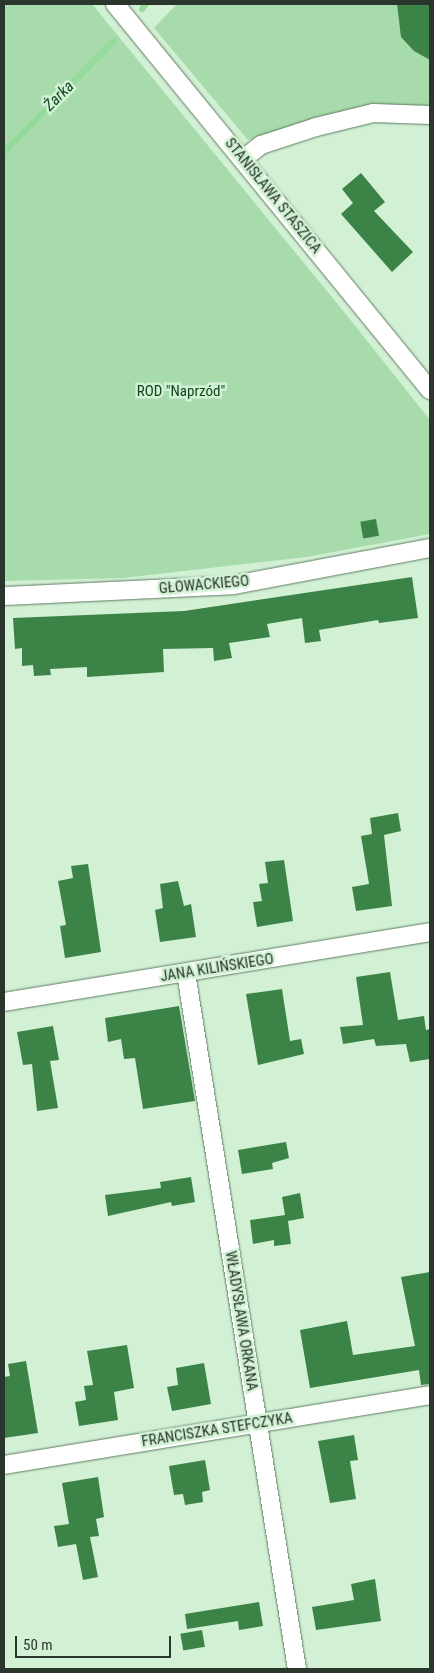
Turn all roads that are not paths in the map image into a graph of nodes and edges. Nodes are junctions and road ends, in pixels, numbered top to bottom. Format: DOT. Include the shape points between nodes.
graph roads {
  1 [pos="114,4"];
  2 [pos="430,115"];
  3 [pos="244,159"];
  4 [pos="430,390"];
  5 [pos="430,548"];
  6 [pos="4,596"];
  7 [pos="430,932"];
  8 [pos="186,973"];
  9 [pos="4,1002"];
  10 [pos="430,1395"];
  11 [pos="257,1424"];
  12 [pos="4,1466"];
  13 [pos="297,1669"];
  1 -- 3 [label="street, STANISŁAWA STASZICA"];
  2 -- 3 [label="street" via="373,113 261,145"];
  3 -- 4 [label="street, STANISŁAWA STASZICA"];
  5 -- 6 [label="street, GŁOWACKIEGO" via="234,586"];
  7 -- 8 [label="street, JANA KILIŃSKIEGO"];
  8 -- 9 [label="street, JANA KILIŃSKIEGO"];
  8 -- 11 [label="street, WŁADYSŁAWA ORKANA"];
  10 -- 11 [label="street, FRANCISZKA STEFCZYKA"];
  11 -- 12 [label="street, FRANCISZKA STEFCZYKA"];
  11 -- 13 [label="street, WŁADYSŁAWA ORKANA"];
}
